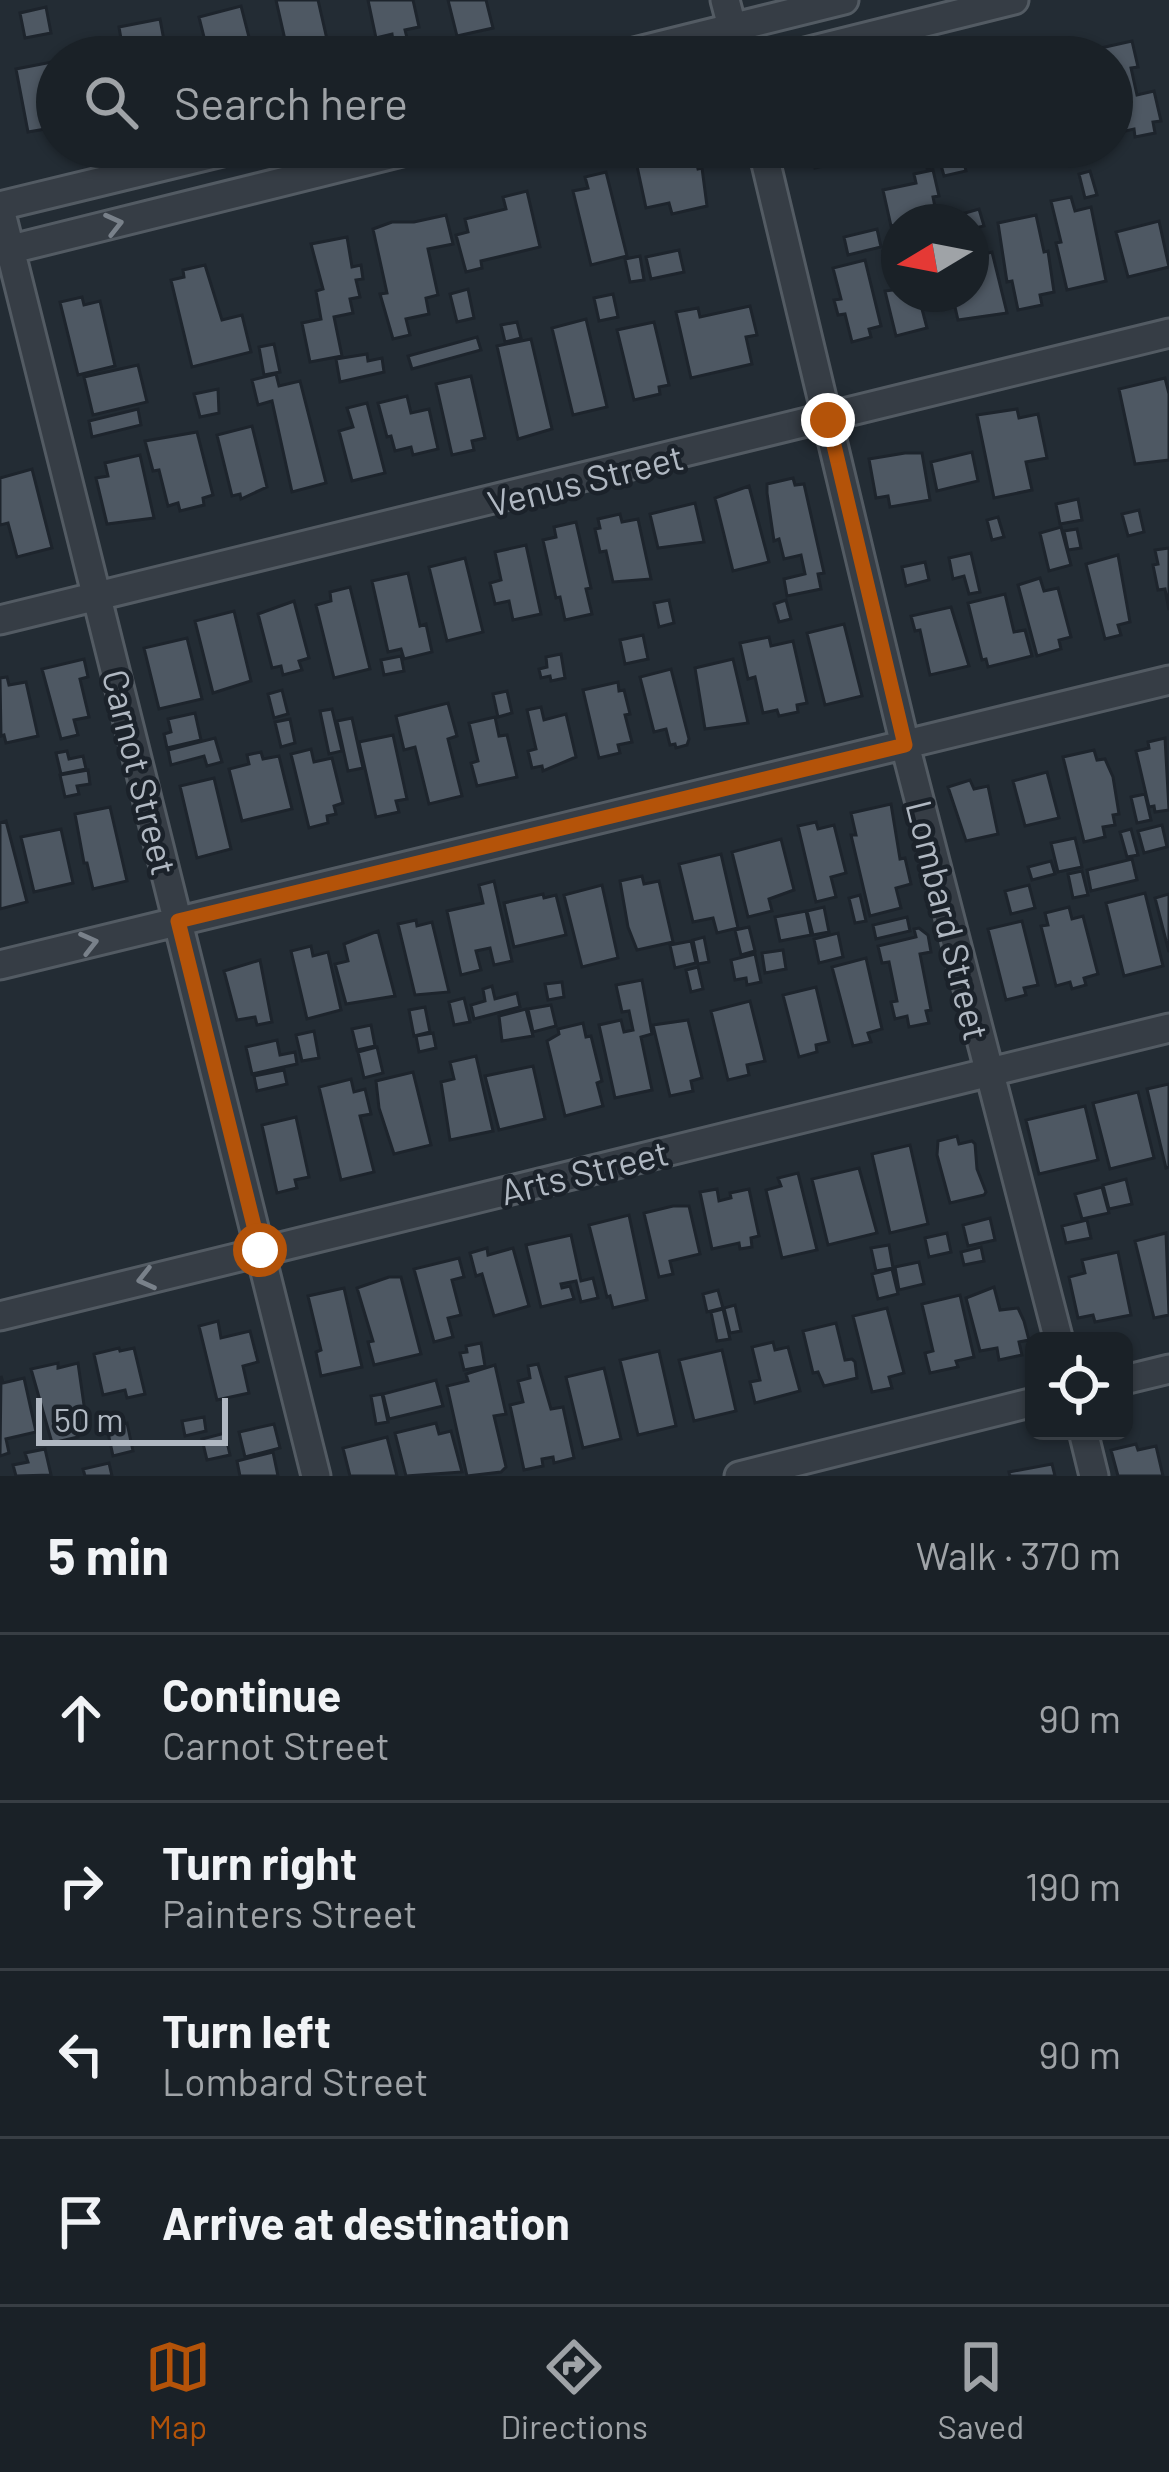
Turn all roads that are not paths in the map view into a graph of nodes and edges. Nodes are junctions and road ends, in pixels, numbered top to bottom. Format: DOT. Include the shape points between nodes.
graph roads {
  1 [pos="725,0"];
  2 [pos="844,0"];
  3 [pos="1014,0"];
  4 [pos="732,28"];
  5 [pos="699,36"];
  6 [pos="734,36"];
  7 [pos="869,36"];
  8 [pos="158,168"];
  9 [pos="337,168"];
  10 [pos="767,168"];
  11 [pos="0,207"];
  12 [pos="5,250"];
  13 [pos="1169,334"];
  14 [pos="828,420"];
  15 [pos="97,596"];
  16 [pos="0,620"];
  17 [pos="1169,680"];
  18 [pos="905,745"];
  19 [pos="178,921"];
  20 [pos="0,965"];
  21 [pos="1169,1028"];
  22 [pos="988,1074"];
  23 [pos="260,1250"];
  24 [pos="0,1316"];
  25 [pos="1057,1332"];
  26 [pos="1169,1369"];
  27 [pos="1133,1378"];
  28 [pos="1025,1404"];
  29 [pos="1085,1440"];
  30 [pos="316,1476"];
  31 [pos="739,1476"];
  32 [pos="1094,1476"];
  1 -- 4 [label="street"];
  2 -- 4 [label="street"];
  3 -- 7 [label="street"];
  4 -- 5 [label="street"];
  4 -- 6 [label="street"];
  8 -- 11 [label="street"];
  12 -- 9 [label="street, one-way"];
  10 -- 14 [label="street, Lombard Street"];
  11 -- 12 [label="street, Carnot Street"];
  12 -- 15 [label="street, Carnot Street"];
  13 -- 14 [label="street, Venus Street"];
  14 -- 15 [label="street, Venus Street"];
  14 -- 18 [label="street, Lombard Street"];
  15 -- 16 [label="street, Venus Street"];
  15 -- 19 [label="street, Carnot Street"];
  17 -- 18 [label="street"];
  18 -- 19 [label="street"];
  18 -- 22 [label="street, Lombard Street"];
  20 -- 19 [label="street, one-way"];
  19 -- 23 [label="street, Carnot Street"];
  21 -- 22 [label="street, Arts Street"];
  22 -- 23 [label="street, Arts Street"];
  22 -- 25 [label="street, Lombard Street"];
  23 -- 24 [label="street, Arts Street, one-way"];
  23 -- 30 [label="street, Carnot Street"];
  26 -- 27 [label="street"];
  28 -- 31 [label="street"];
  29 -- 32 [label="street"];
}
